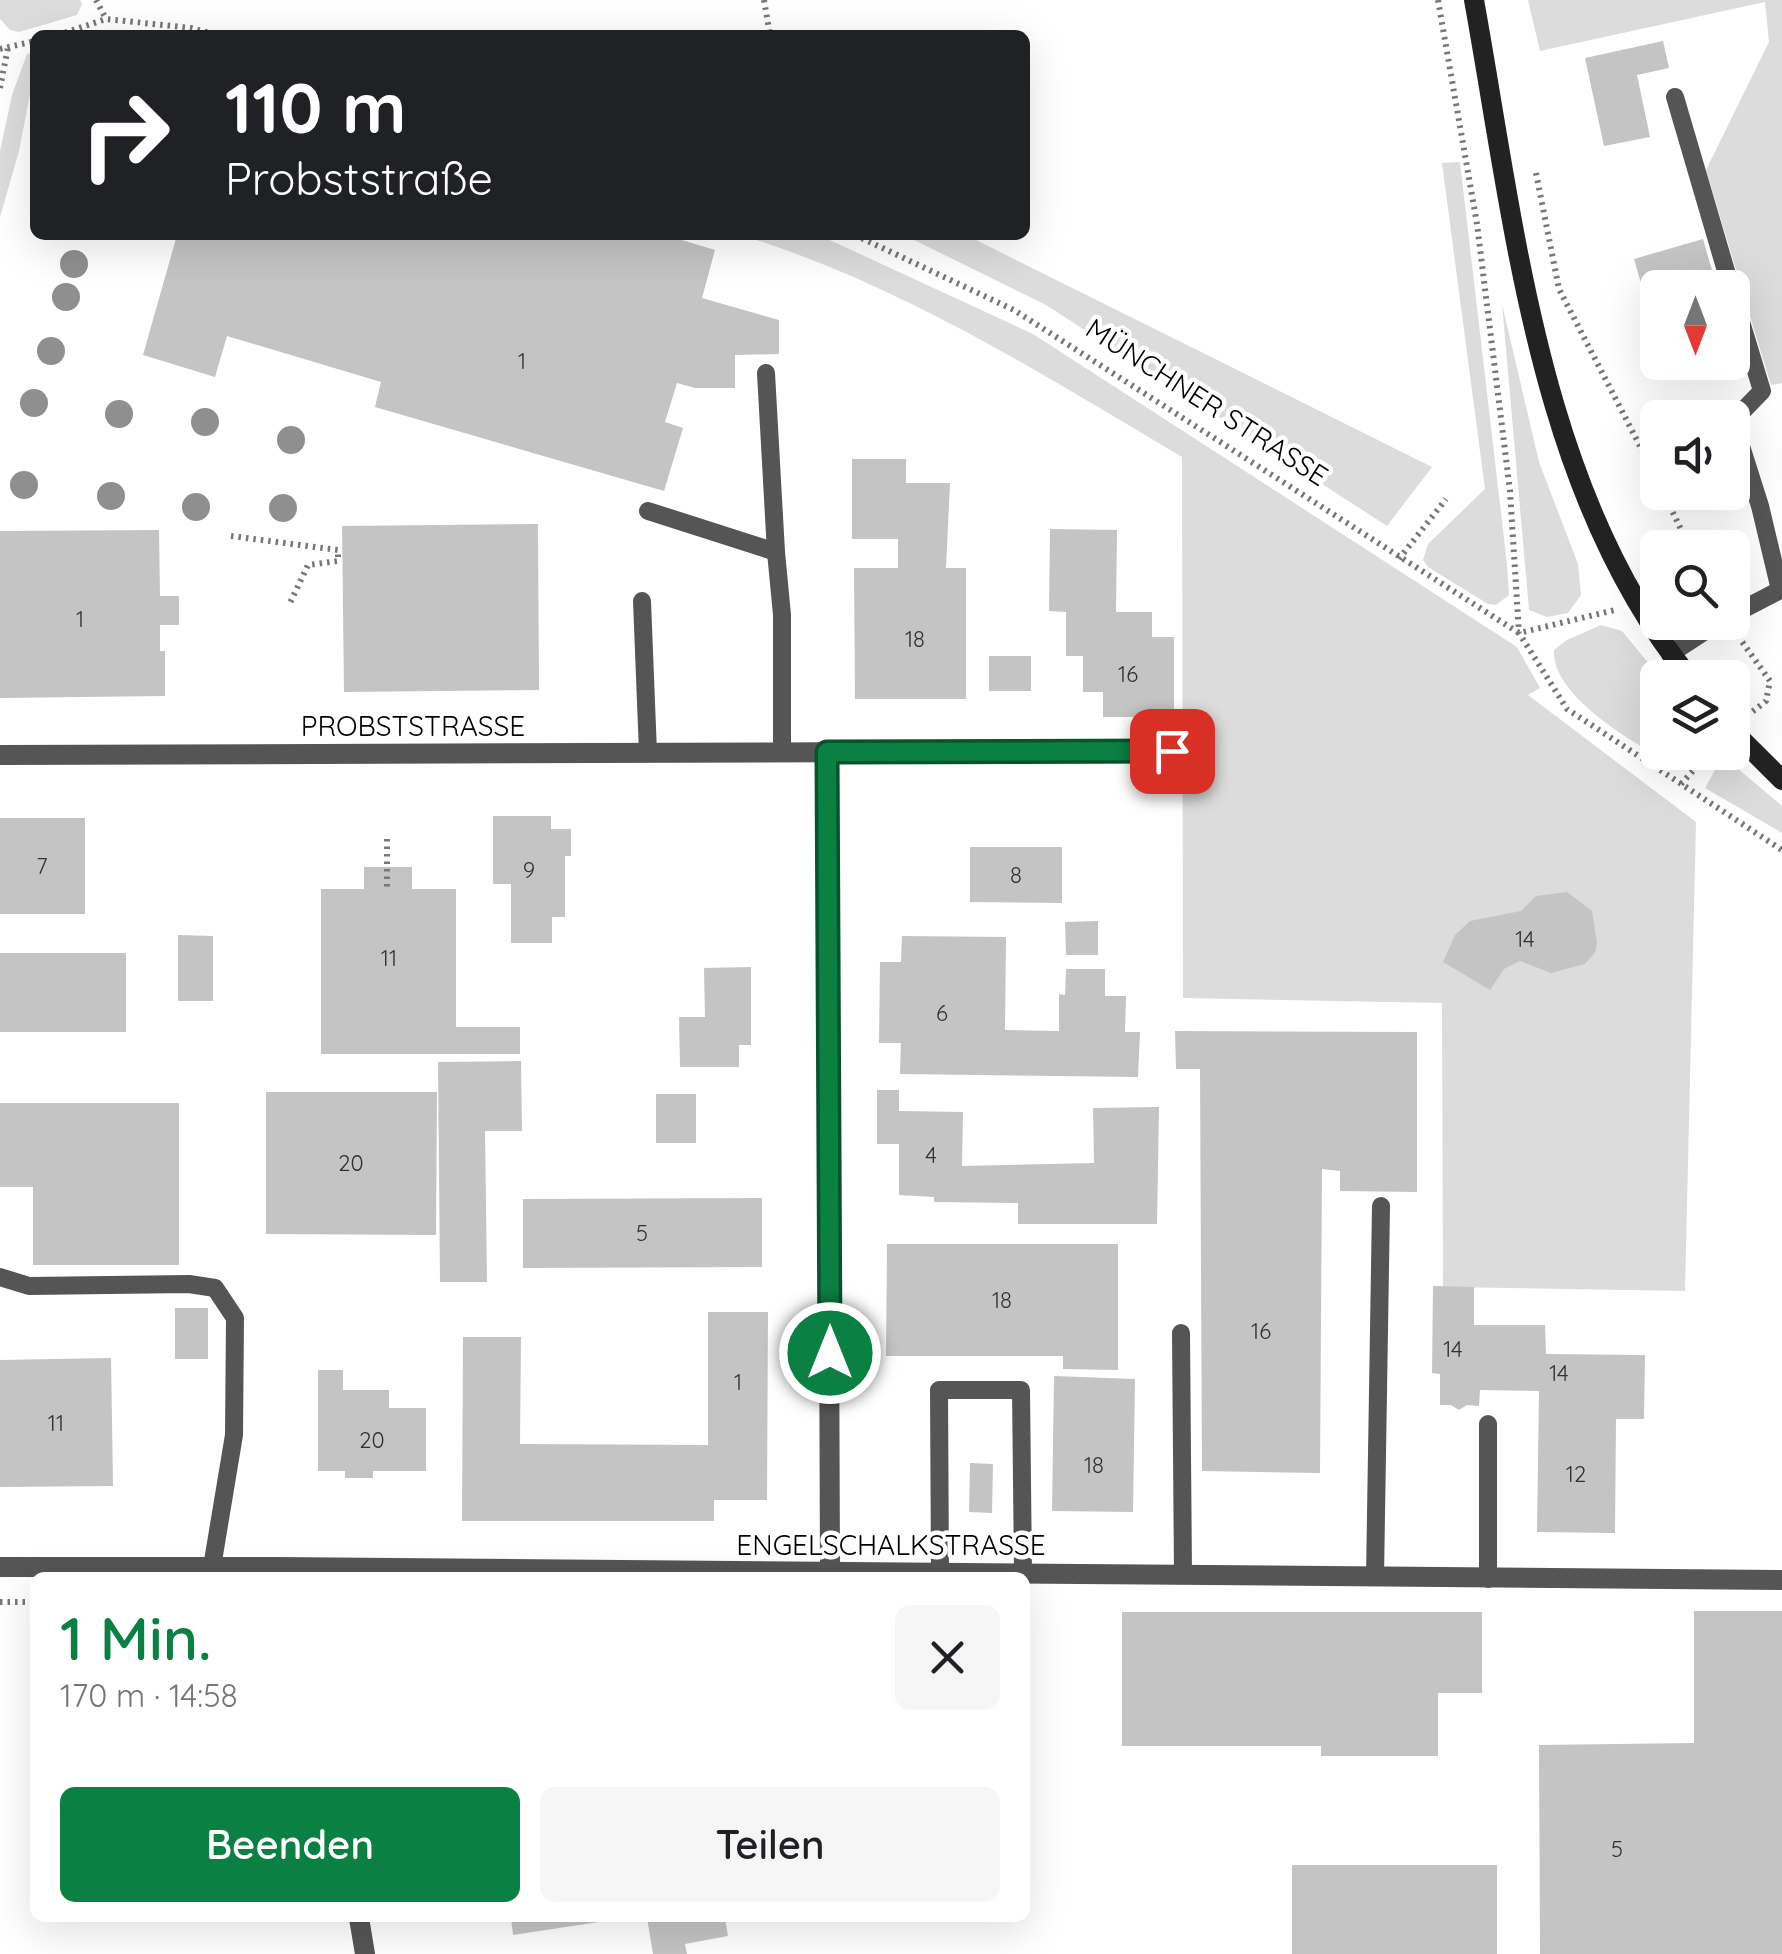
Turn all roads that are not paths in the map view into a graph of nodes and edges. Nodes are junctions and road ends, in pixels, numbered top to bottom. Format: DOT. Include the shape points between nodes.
graph roads {
  1 [pos="1474,0"];
  2 [pos="1674,96"];
  3 [pos="1726,270"];
  4 [pos="1750,351"];
  5 [pos="766,373"];
  6 [pos="648,511"];
  7 [pos="776,552"];
  8 [pos="1781,590"];
  9 [pos="642,601"];
  10 [pos="1750,605"];
  11 [pos="1691,640"];
  12 [pos="1670,654"];
  13 [pos="1675,660"];
  14 [pos="1750,739"];
  15 [pos="1172,751"];
  16 [pos="827,752"];
  17 [pos="648,753"];
  18 [pos="782,753"];
  19 [pos="0,755"];
  20 [pos="1782,780"];
  21 [pos="1381,1206"];
  22 [pos="0,1277"];
  23 [pos="1181,1333"];
  24 [pos="1488,1424"];
  25 [pos="212,1566"];
  26 [pos="0,1567"];
  27 [pos="287,1572"];
  28 [pos="830,1572"];
  29 [pos="940,1572"];
  30 [pos="1024,1572"];
  31 [pos="1030,1573"];
  32 [pos="1183,1574"];
  33 [pos="1374,1578"];
  34 [pos="1488,1579"];
  35 [pos="1782,1580"];
  36 [pos="360,1922"];
  37 [pos="365,1954"];
  1 -- 12 [label="main road" via="1539,346 1580,485"];
  2 -- 3 [label="lane"];
  4 -- 8 [label="lane" via="1762,391 1733,420"];
  5 -- 7 [label="lane"];
  6 -- 7 [label="lane"];
  7 -- 18 [label="lane"];
  8 -- 10 [label="lane"];
  9 -- 17 [label="lane"];
  11 -- 12 [label="lane"];
  12 -- 13 [label="main road"];
  14 -- 20 [label="main road"];
  15 -- 16 [label="street, PROBSTSTRASSE"];
  16 -- 18 [label="street, PROBSTSTRASSE"];
  16 -- 28 [label="street"];
  17 -- 18 [label="street, PROBSTSTRASSE"];
  17 -- 19 [label="street, PROBSTSTRASSE"];
  21 -- 33 [label="lane"];
  22 -- 25 [label="lane" via="29,1286 189,1284 215,1288 226,1300 235,1318 234,1435"];
  23 -- 32 [label="lane"];
  24 -- 34 [label="lane"];
  25 -- 26 [label="street, ENGELSCHALKSTRASSE"];
  25 -- 27 [label="street, ENGELSCHALKSTRASSE"];
  29 -- 30 [label="lane" via="939,1390 1021,1390"];
  31 -- 32 [label="street, ENGELSCHALKSTRASSE"];
  32 -- 33 [label="street, ENGELSCHALKSTRASSE"];
  33 -- 34 [label="street, ENGELSCHALKSTRASSE"];
  34 -- 35 [label="street, ENGELSCHALKSTRASSE"];
  36 -- 37 [label="street"];
}
